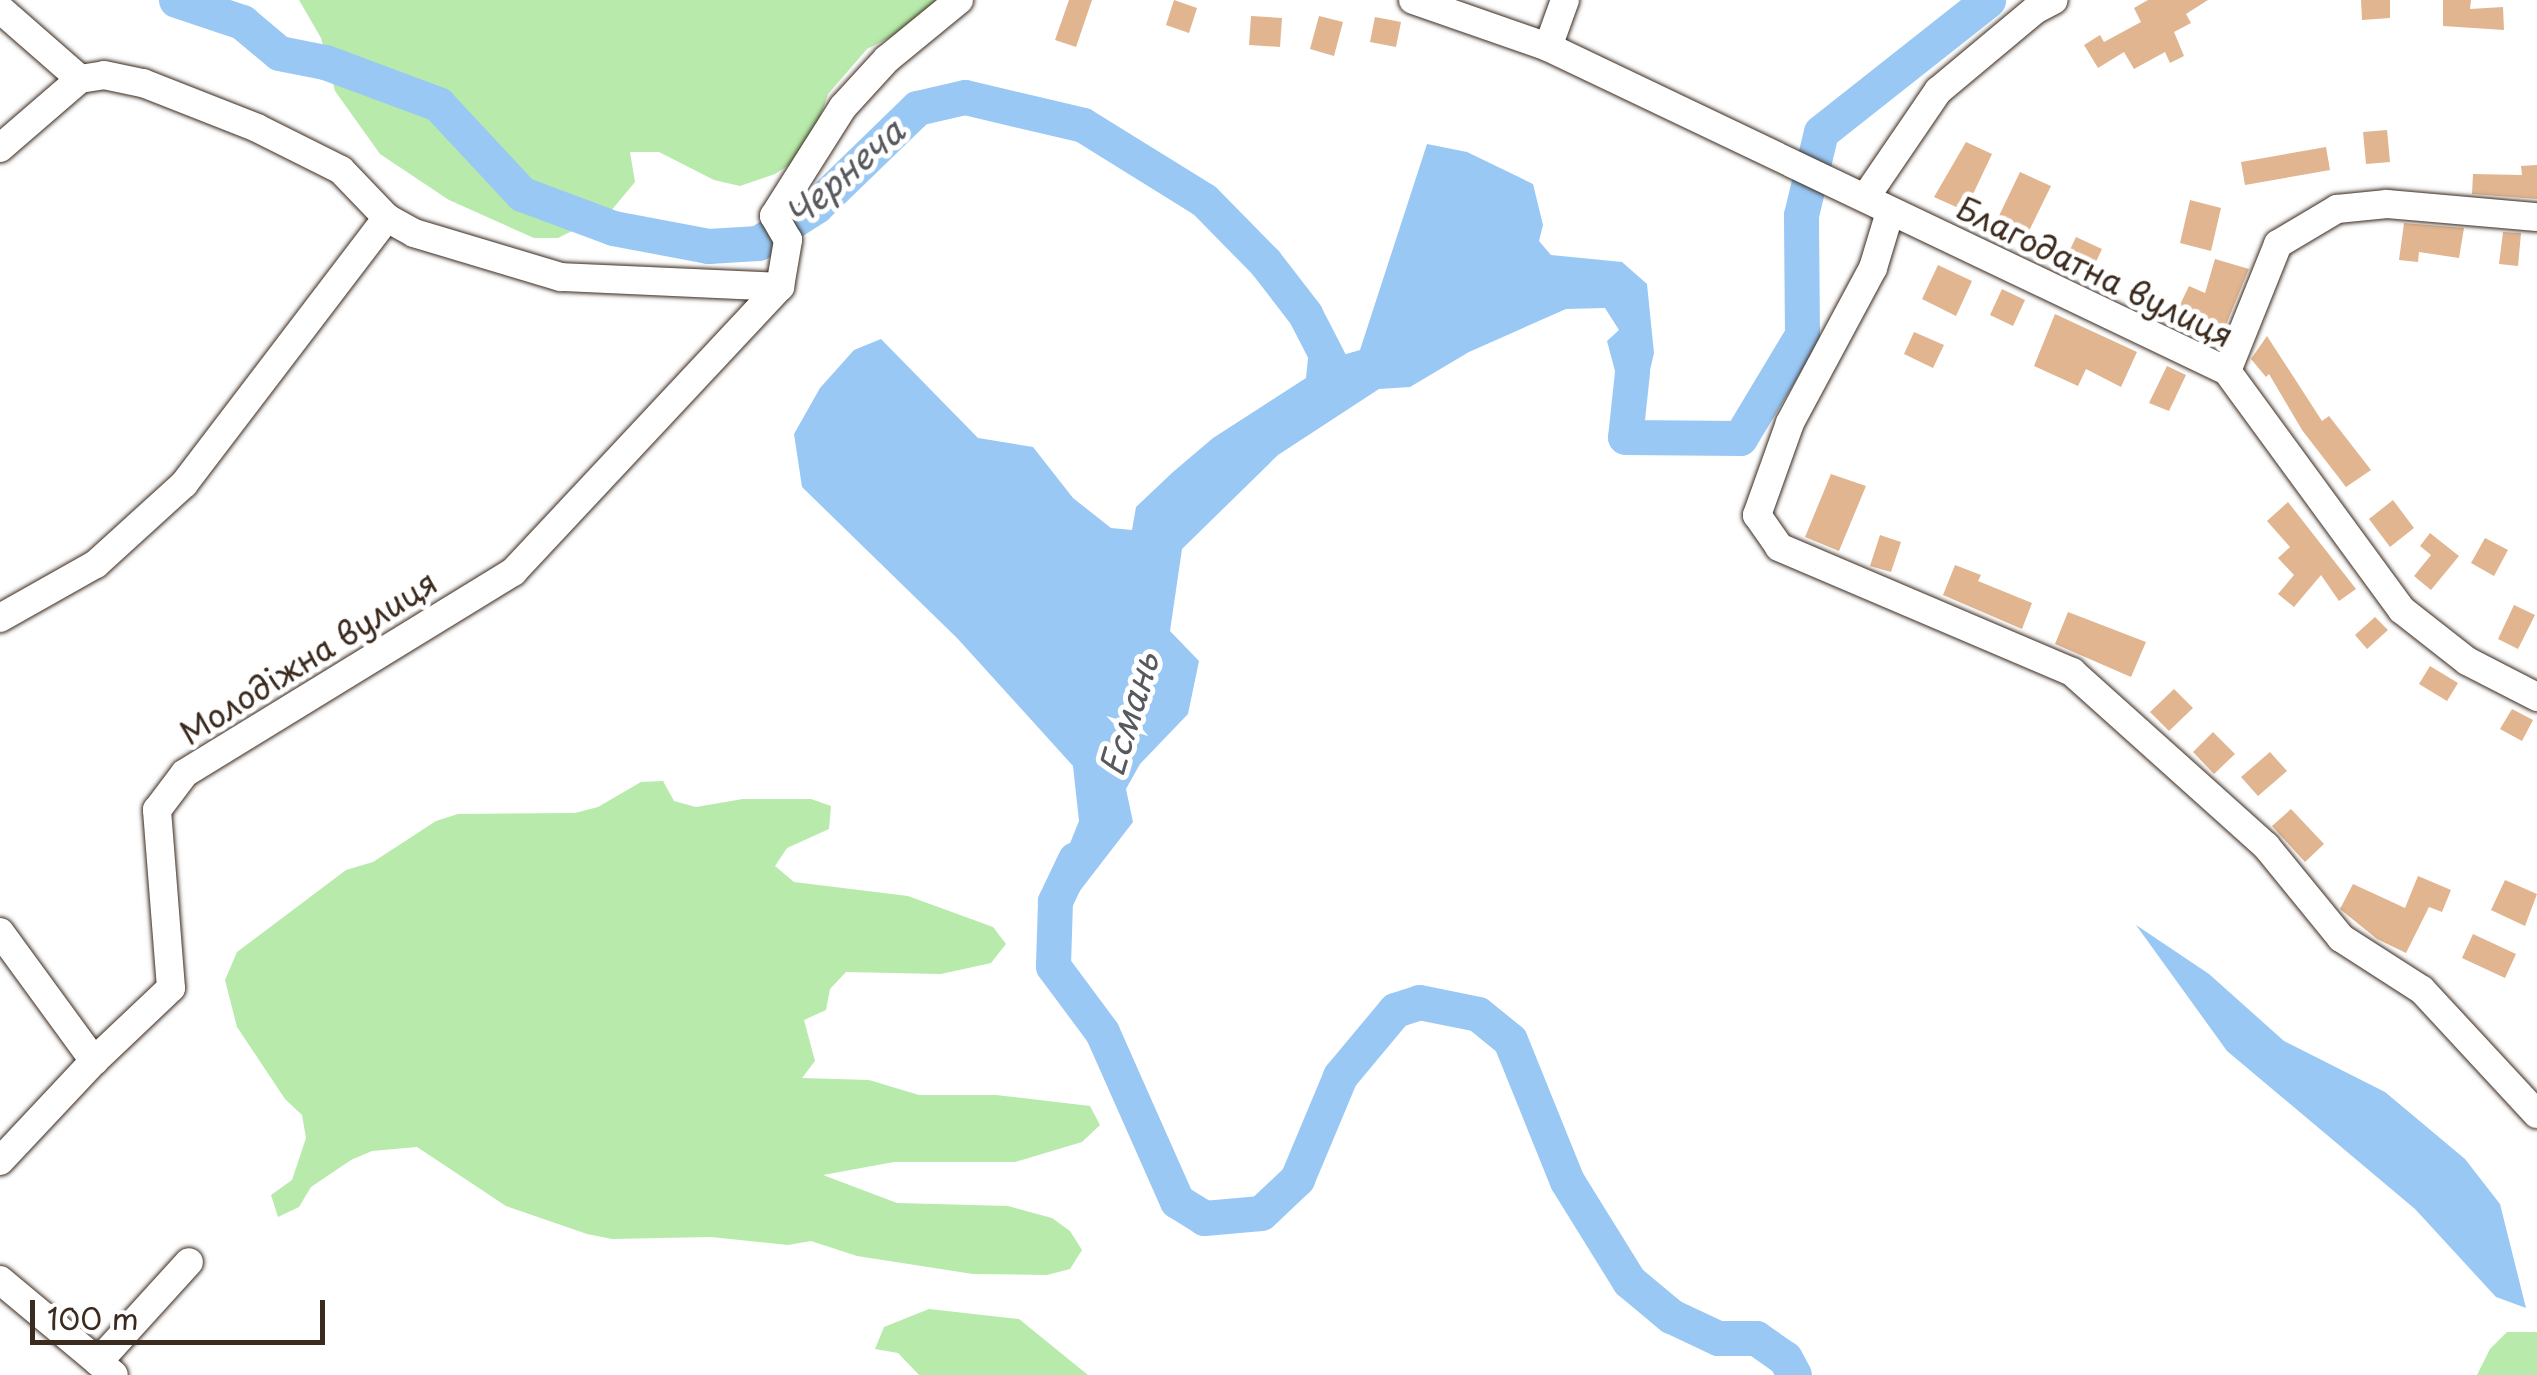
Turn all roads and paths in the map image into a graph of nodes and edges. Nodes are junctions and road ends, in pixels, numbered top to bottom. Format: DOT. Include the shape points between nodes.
graph roads {
  1 [pos="959,0"];
  2 [pos="1414,0"];
  3 [pos="1565,0"];
  4 [pos="2054,0"];
  5 [pos="1,10"];
  6 [pos="1548,47"];
  7 [pos="80,79"];
  8 [pos="0,148"];
  9 [pos="1856,193"];
  10 [pos="1890,212"];
  11 [pos="2537,217"];
  12 [pos="387,218"];
  13 [pos="780,287"];
  14 [pos="2227,370"];
  15 [pos="0,618"];
  16 [pos="2537,697"];
  17 [pos="0,932"];
  18 [pos="94,1061"];
  19 [pos="2537,1114"];
  20 [pos="0,1162"];
  21 [pos="188,1262"];
  22 [pos="0,1280"];
  23 [pos="106,1368"];
  1 -- 13 [label="street" via="888,59 844,108 774,216 788,240"];
  2 -- 6 [label="street, Благодатна вулиця"];
  3 -- 6 [label="street"];
  4 -- 9 [label="street" via="1938,92"];
  5 -- 7 [label="street"];
  6 -- 9 [label="street, Благодатна вулиця"];
  7 -- 8 [label="street"];
  7 -- 12 [label="street" via="104,75 143,83 257,128 341,170"];
  9 -- 10 [label="street, Благодатна вулиця"];
  10 -- 14 [label="street, Благодатна вулиця"];
  10 -- 19 [label="street" via="1873,268 1790,423 1758,515 1779,548 2072,672 2266,846 2341,938 2422,990"];
  11 -- 14 [label="street" via="2387,204 2337,209 2278,244"];
  12 -- 13 [label="street" via="561,277"];
  12 -- 15 [label="street" via="184,484 96,564"];
  13 -- 18 [label="street, Молодіжна вулиця" via="513,572 185,774 156,810 172,988"];
  14 -- 16 [label="street, Благодатна вулиця" via="2402,610 2467,661"];
  17 -- 18 [label="street"];
  18 -- 20 [label="street, Молодіжна вулиця"];
  21 -- 23 [label="street"];
  22 -- 23 [label="street"];
}
